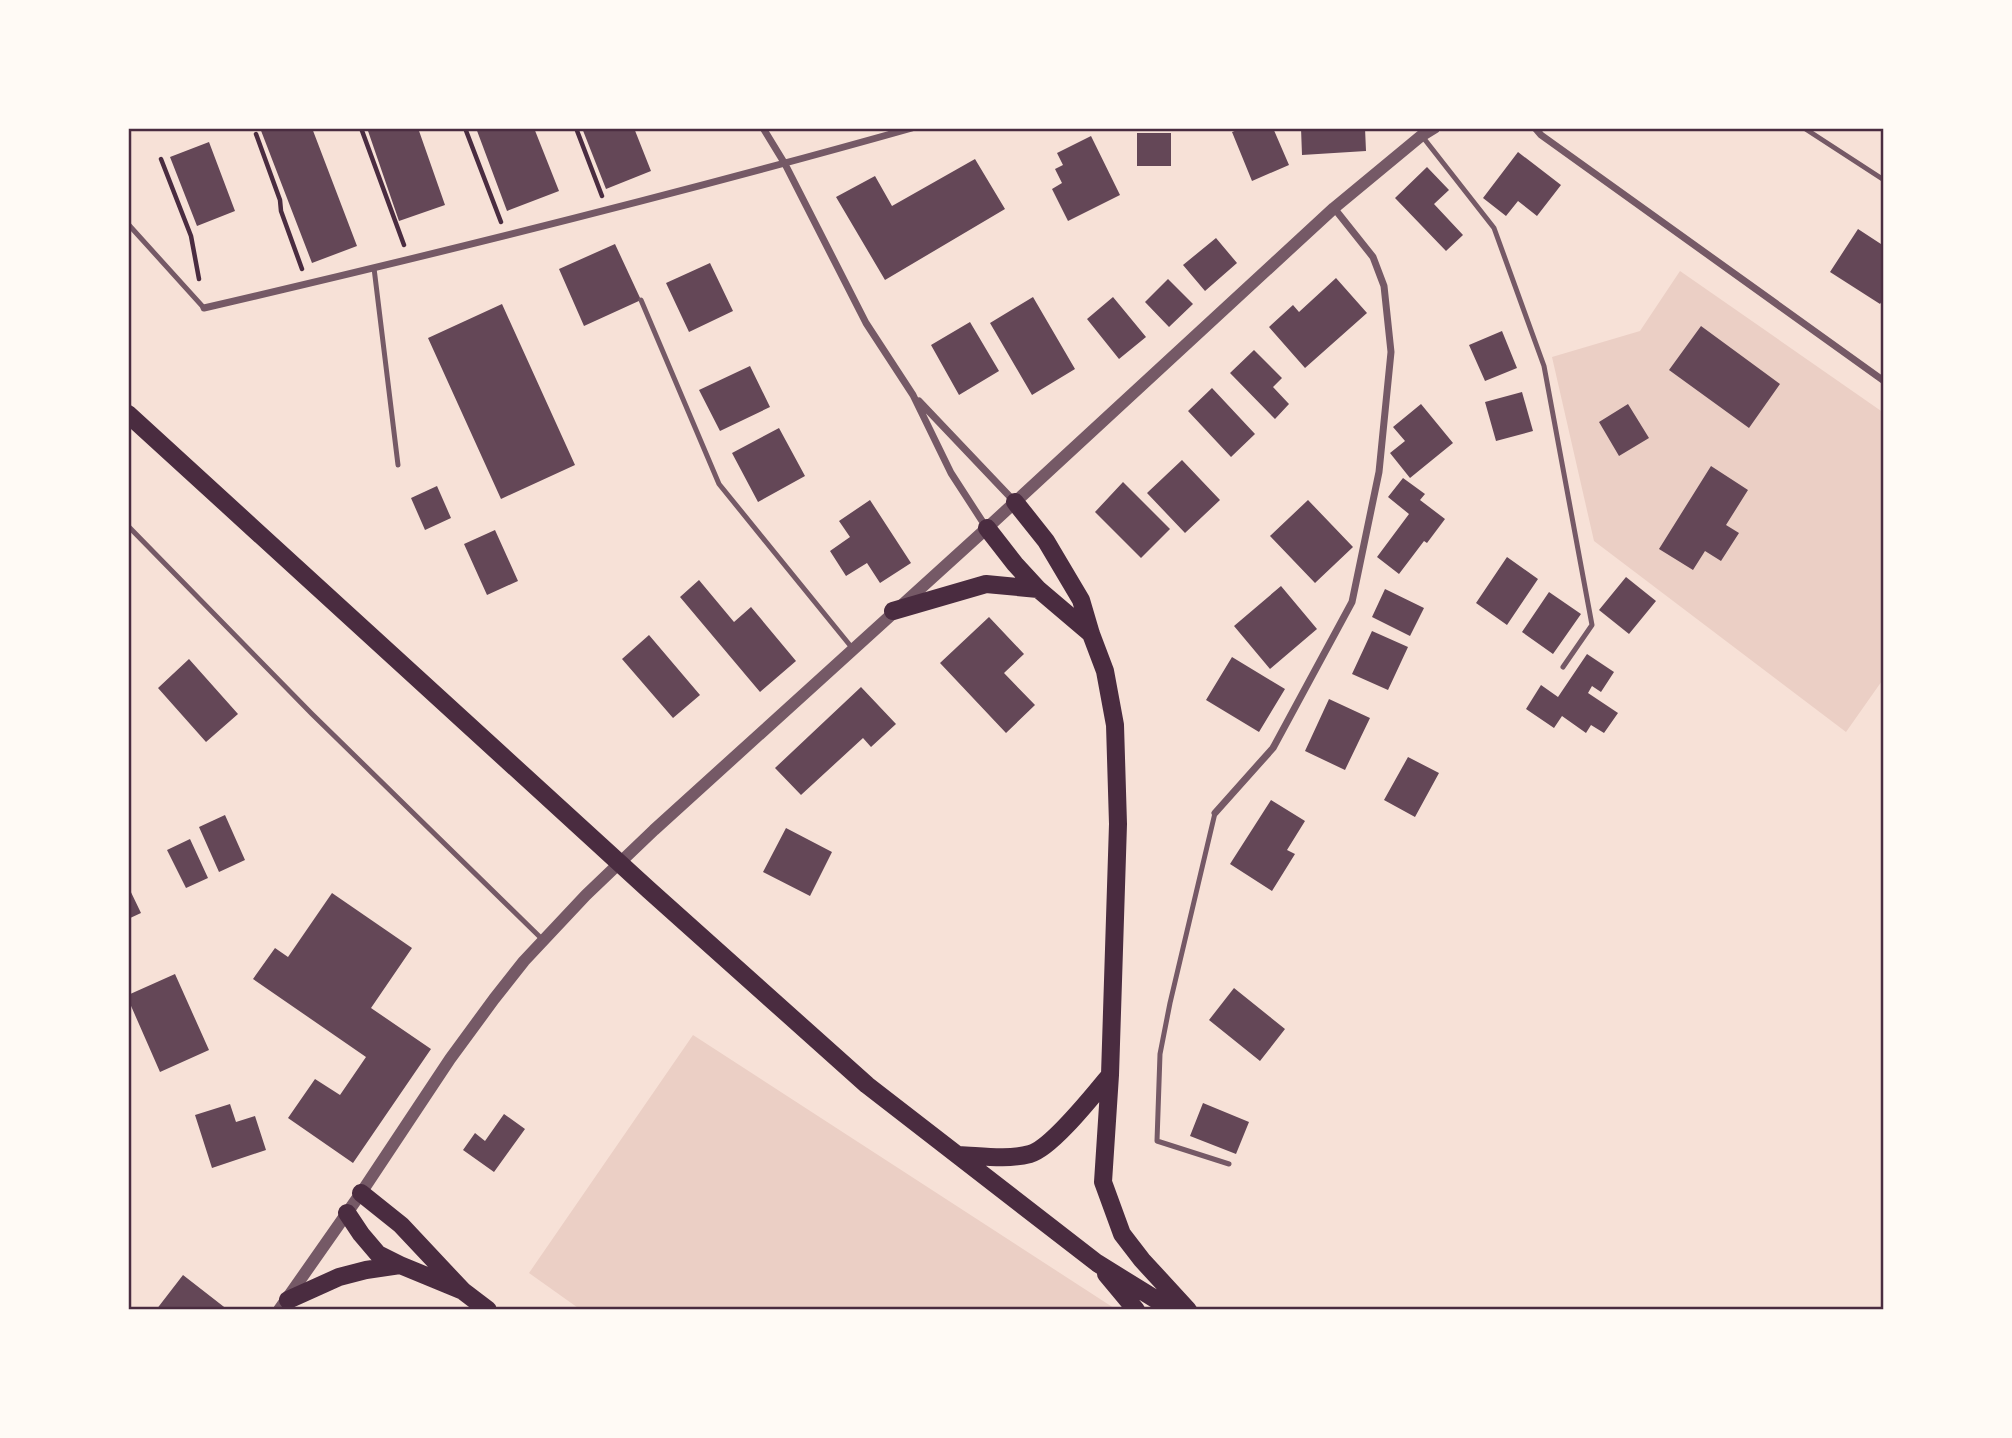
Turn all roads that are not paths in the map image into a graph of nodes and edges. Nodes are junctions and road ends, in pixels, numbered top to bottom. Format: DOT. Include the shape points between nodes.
graph roads {
  1 [pos="763,128"];
  2 [pos="912,128"];
  3 [pos="1434,128"];
  4 [pos="1535,128"];
  5 [pos="1804,128"];
  6 [pos="1421,136"];
  7 [pos="785,164"];
  8 [pos="1884,180"];
  9 [pos="1334,208"];
  10 [pos="128,223"];
  11 [pos="374,268"];
  12 [pos="640,300"];
  13 [pos="204,307"];
  14 [pos="1884,381"];
  15 [pos="913,395"];
  16 [pos="128,414"];
  17 [pos="398,465"];
  18 [pos="1014,502"];
  19 [pos="128,526"];
  20 [pos="987,528"];
  21 [pos="1038,589"];
  22 [pos="893,611"];
  23 [pos="1091,634"];
  24 [pos="853,649"];
  25 [pos="1563,667"];
  26 [pos="1215,813"];
  27 [pos="543,940"];
  28 [pos="1110,1075"];
  29 [pos="960,1155"];
  30 [pos="1229,1164"];
  31 [pos="361,1193"];
  32 [pos="347,1213"];
  33 [pos="1097,1263"];
  34 [pos="400,1265"];
  35 [pos="463,1291"];
  36 [pos="283,1305"];
  37 [pos="488,1310"];
  38 [pos="1136,1310"];
  39 [pos="1173,1310"];
  40 [pos="1188,1310"];
  1 -- 7 [label="street"];
  2 -- 7 [label="street"];
  3 -- 6 [label="street"];
  4 -- 14 [label="street"];
  5 -- 8 [label="lane"];
  6 -- 9 [label="street"];
  6 -- 25 [label="lane" via="1494,228 1544,366 1592,625"];
  7 -- 11 [label="street"];
  7 -- 15 [label="street" via="866,323"];
  9 -- 18 [label="street"];
  9 -- 26 [label="street" via="1373,257 1384,286 1391,352 1379,472 1352,602 1273,748"];
  10 -- 13 [label="lane"];
  11 -- 13 [label="street"];
  11 -- 17 [label="lane"];
  12 -- 24 [label="lane" via="719,484"];
  15 -- 18 [label="street"];
  15 -- 20 [label="street" via="951,473"];
  16 -- 29 [label="main road" via="867,1085"];
  18 -- 20 [label="street"];
  18 -- 23 [label="main road" via="1071,581"];
  19 -- 27 [label="lane"];
  20 -- 21 [label="main road"];
  20 -- 22 [label="street"];
  21 -- 22 [label="main road" via="986,584"];
  21 -- 23 [label="main road"];
  22 -- 24 [label="street"];
  23 -- 28 [label="main road" via="1105,671 1115,726 1118,824"];
  24 -- 27 [label="street" via="654,830"];
  26 -- 30 [label="lane" via="1160,1054 1157,1141"];
  27 -- 31 [label="street" via="450,1059"];
  28 -- 29 [label="main road" via="1049,1142 1033,1153 1015,1157"];
  28 -- 40 [label="main road" via="1103,1182 1112,1210 1122,1234"];
  29 -- 33 [label="main road"];
  31 -- 32 [label="street"];
  31 -- 35 [label="main road" via="401,1225"];
  32 -- 34 [label="main road" via="378,1254"];
  32 -- 36 [label="street"];
  33 -- 38 [label="main road"];
  33 -- 39 [label="main road"];
  34 -- 35 [label="main road"];
  34 -- 36 [label="main road" via="339,1277"];
  35 -- 37 [label="main road"];
}
